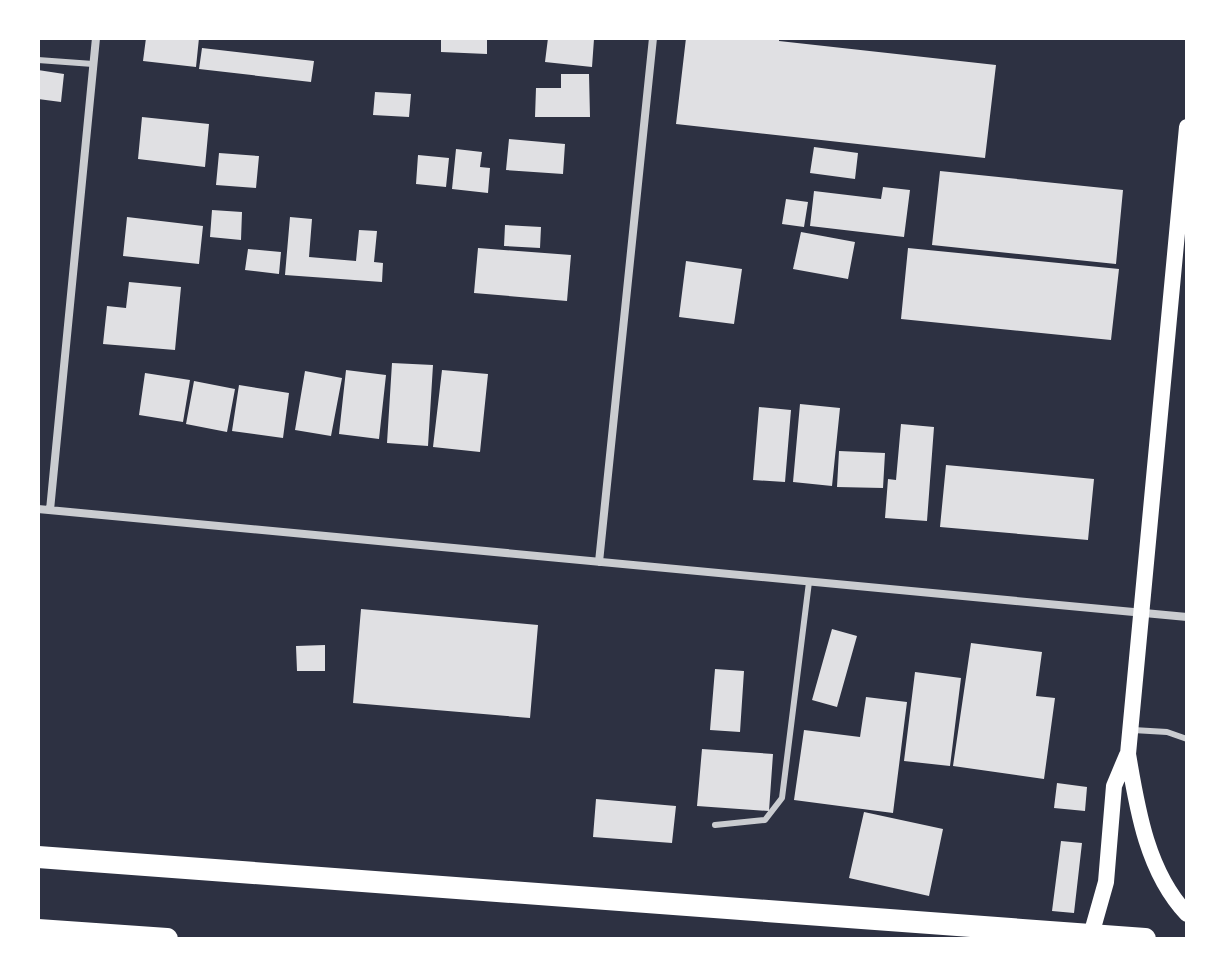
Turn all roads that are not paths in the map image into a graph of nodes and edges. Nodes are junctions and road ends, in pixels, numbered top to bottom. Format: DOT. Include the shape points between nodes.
graph roads {
  1 [pos="96,38"];
  2 [pos="653,38"];
  3 [pos="38,60"];
  4 [pos="93,64"];
  5 [pos="1187,127"];
  6 [pos="38,509"];
  7 [pos="50,510"];
  8 [pos="599,562"];
  9 [pos="809,582"];
  10 [pos="1141,613"];
  11 [pos="1187,617"];
  12 [pos="1130,730"];
  13 [pos="1187,739"];
  14 [pos="1128,754"];
  15 [pos="715,825"];
  16 [pos="38,857"];
  17 [pos="1187,914"];
  18 [pos="38,930"];
  19 [pos="1091,937"];
  20 [pos="167,939"];
  21 [pos="1145,939"];
  1 -- 4 [label="street"];
  2 -- 8 [label="street"];
  3 -- 4 [label="lane"];
  4 -- 7 [label="street"];
  5 -- 10 [label="main road"];
  6 -- 7 [label="street"];
  7 -- 8 [label="street"];
  8 -- 9 [label="street"];
  9 -- 10 [label="street"];
  9 -- 15 [label="lane" via="782,798 765,820"];
  10 -- 11 [label="street"];
  10 -- 12 [label="main road"];
  12 -- 13 [label="lane"];
  12 -- 14 [label="main road"];
  14 -- 17 [label="main road" via="1137,810 1154,860"];
  14 -- 19 [label="main road" via="1114,786 1106,882"];
  16 -- 19 [label="highway"];
  18 -- 20 [label="highway"];
  19 -- 21 [label="highway"];
}
